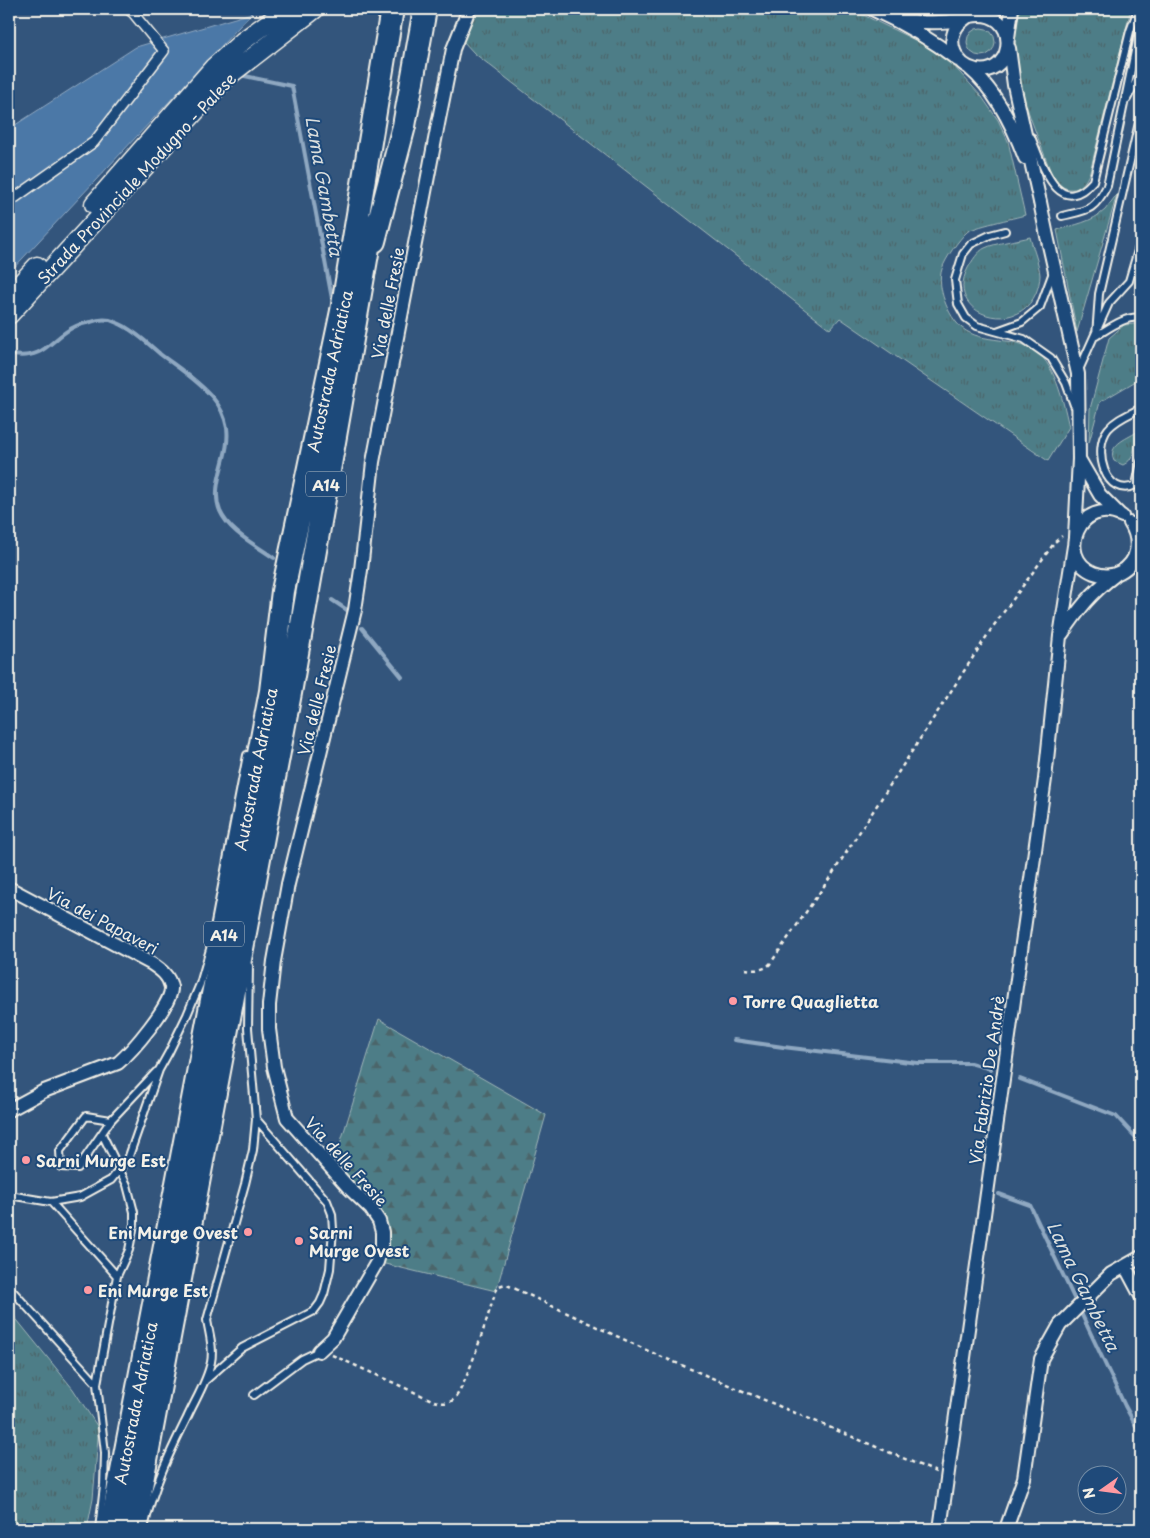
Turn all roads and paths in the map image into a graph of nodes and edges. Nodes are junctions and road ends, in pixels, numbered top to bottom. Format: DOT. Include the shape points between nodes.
graph roads {
  1 [pos="128,9"];
  2 [pos="287,9"];
  3 [pos="315,9"];
  4 [pos="379,9"];
  5 [pos="392,9"];
  6 [pos="406,9"];
  7 [pos="425,9"];
  8 [pos="469,9"];
  9 [pos="872,9"];
  10 [pos="1012,9"];
  11 [pos="1141,9"];
  12 [pos="886,15"];
  13 [pos="971,15"];
  14 [pos="1141,22"];
  15 [pos="1138,31"];
  16 [pos="1008,41"];
  17 [pos="1141,42"];
  18 [pos="964,65"];
  19 [pos="1141,72"];
  20 [pos="1122,112"];
  21 [pos="1141,114"];
  22 [pos="1022,118"];
  23 [pos="1039,198"];
  24 [pos="9,202"];
  25 [pos="1062,216"];
  26 [pos="1005,231"];
  27 [pos="1141,240"];
  28 [pos="1054,268"];
  29 [pos="365,275"];
  30 [pos="9,296"];
  31 [pos="339,310"];
  32 [pos="9,315"];
  33 [pos="1141,318"];
  34 [pos="996,332"];
  35 [pos="1096,336"];
  36 [pos="1078,374"];
  37 [pos="1141,408"];
  38 [pos="1080,417"];
  39 [pos="1079,459"];
  40 [pos="1141,462"];
  41 [pos="1126,520"];
  42 [pos="1141,533"];
  43 [pos="1075,541"];
  44 [pos="1141,568"];
  45 [pos="1122,571"];
  46 [pos="1060,636"];
  47 [pos="280,692"];
  48 [pos="257,723"];
  49 [pos="289,738"];
  50 [pos="249,749"];
  51 [pos="9,888"];
  52 [pos="251,959"];
  53 [pos="745,969"];
  54 [pos="159,1070"];
  55 [pos="9,1110"];
  56 [pos="256,1119"];
  57 [pos="111,1120"];
  58 [pos="102,1134"];
  59 [pos="119,1170"];
  60 [pos="9,1195"];
  61 [pos="51,1202"];
  62 [pos="1141,1257"];
  63 [pos="1125,1266"];
  64 [pos="117,1276"];
  65 [pos="9,1287"];
  66 [pos="1141,1296"];
  67 [pos="319,1351"];
  68 [pos="205,1380"];
  69 [pos="97,1384"];
  70 [pos="254,1395"];
  71 [pos="947,1476"];
  72 [pos="99,1529"];
  73 [pos="111,1529"];
  74 [pos="132,1529"];
  75 [pos="144,1529"];
  76 [pos="940,1529"];
  77 [pos="1006,1529"];
  1 -- 24 [label="street" via="164,51 94,142"];
  2 -- 30 [label="main road, Strada Provinciale Modugno - Palese" via="243,41 210,71 94,205"];
  3 -- 32 [label="main road, Strada Provinciale Modugno - Palese" via="227,77"];
  4 -- 31 [label="highway, A14" via="338,282"];
  5 -- 31 [label="highway, Autostrada Adriatica / A14"];
  6 -- 29 [label="highway, Autostrada Adriatica / A14"];
  7 -- 29 [label="highway, A14" via="404,126"];
  8 -- 67 [label="street, Via delle Fresie" via="453,49 438,118 373,462 354,610 288,884 268,1005 274,1067 287,1118 348,1188 371,1209 382,1232 377,1262 333,1338"];
  9 -- 12 [label="street"];
  10 -- 16 [label="street"];
  11 -- 22 [label="lane" via="1130,31 1093,181 1085,190 1073,195 1060,192 1050,180"];
  12 -- 13 [label="street" via="944,23"];
  12 -- 18 [label="street" via="937,44"];
  13 -- 16 [label="street" via="990,16 998,21 1005,28"];
  13 -- 18 [label="street" via="957,26 953,35 955,54"];
  14 -- 15 [label="lane"];
  15 -- 17 [label="lane"];
  15 -- 20 [label="lane"];
  16 -- 18 [label="street" via="1006,54 994,67 977,70"];
  16 -- 22 [label="street"];
  18 -- 23 [label="street" via="981,78 1003,112"];
  19 -- 20 [label="lane"];
  20 -- 25 [label="lane" via="1107,186 1099,202 1089,210"];
  21 -- 35 [label="lane" via="1099,294"];
  22 -- 23 [label="street"];
  23 -- 28 [label="street, Via Fabrizio De Andrè, bridge"];
  26 -- 34 [label="lane" via="971,244 963,254 954,280 958,304 966,318 977,326"];
  27 -- 35 [label="lane" via="1129,281 1109,303"];
  28 -- 34 [label="lane" via="1040,307 1022,322"];
  28 -- 36 [label="street, Via Fabrizio De Andrè"];
  29 -- 47 [label="highway, Autostrada Adriatica / A14" via="326,482"];
  31 -- 47 [label="highway, Autostrada Adriatica / A14" via="336,339 283,590"];
  33 -- 35 [label="lane" via="1120,322"];
  34 -- 38 [label="lane" via="1024,339 1051,358 1066,382"];
  35 -- 36 [label="lane"];
  36 -- 38 [label="street, Via Fabrizio De Andrè"];
  37 -- 40 [label="lane" via="1114,422 1106,431 1100,448 1103,470 1112,482 1123,488 1136,485"];
  38 -- 39 [label="street, Via Fabrizio De Andrè"];
  39 -- 41 [label="street" via="1100,496"];
  39 -- 43 [label="street, Via Fabrizio De Andrè"];
  41 -- 42 [label="street"];
  41 -- 43 [label="street" via="1111,512 1092,515 1080,526"];
  41 -- 45 [label="street" via="1135,530 1138,540 1134,560"];
  43 -- 45 [label="street" via="1080,562 1090,571 1100,575"];
  43 -- 46 [label="street, Via Fabrizio De Andrè"];
  43 -- 53 [label="path" via="1062,536 1054,542 992,628 770,964 757,971"];
  44 -- 45 [label="street"];
  45 -- 46 [label="street" via="1099,587"];
  46 -- 71 [label="street, Via Fabrizio De Andrè" via="1045,779"];
  47 -- 48 [label="lane"];
  47 -- 49 [label="lane"];
  47 -- 73 [label="highway, Autostrada Adriatica / A14"];
  47 -- 74 [label="highway, Autostrada Adriatica / A14"];
  50 -- 54 [label="lane" via="210,949 188,1015"];
  51 -- 55 [label="street, Via dei Papaveri" via="152,964 164,972 171,987 166,1005 118,1063 44,1091"];
  52 -- 56 [label="lane" via="248,1028"];
  54 -- 57 [label="lane"];
  54 -- 59 [label="lane" via="128,1159"];
  56 -- 68 [label="lane" via="246,1184 207,1320 212,1361"];
  56 -- 68 [label="lane" via="327,1201 333,1230 330,1269 324,1294 314,1311 242,1348"];
  57 -- 58 [label="lane"];
  57 -- 58 [label="lane" via="86,1116 60,1150 61,1167 78,1168"];
  58 -- 59 [label="lane"];
  59 -- 61 [label="lane" via="111,1180 92,1192"];
  59 -- 64 [label="lane" via="127,1185 134,1224 129,1250"];
  60 -- 61 [label="lane"];
  61 -- 64 [label="lane"];
  62 -- 63 [label="street"];
  63 -- 66 [label="street"];
  63 -- 77 [label="street" via="1112,1274 1060,1325 1041,1359 1024,1478"];
  64 -- 69 [label="lane"];
  65 -- 69 [label="lane"];
  67 -- 70 [label="lane" via="302,1358"];
  67 -- 71 [label="path" via="434,1401 452,1401 470,1367 496,1291 505,1284 655,1354"];
  68 -- 75 [label="lane" via="166,1461"];
  69 -- 72 [label="lane" via="105,1453"];
  71 -- 76 [label="street, Via Fabrizio De Andrè"];
}
